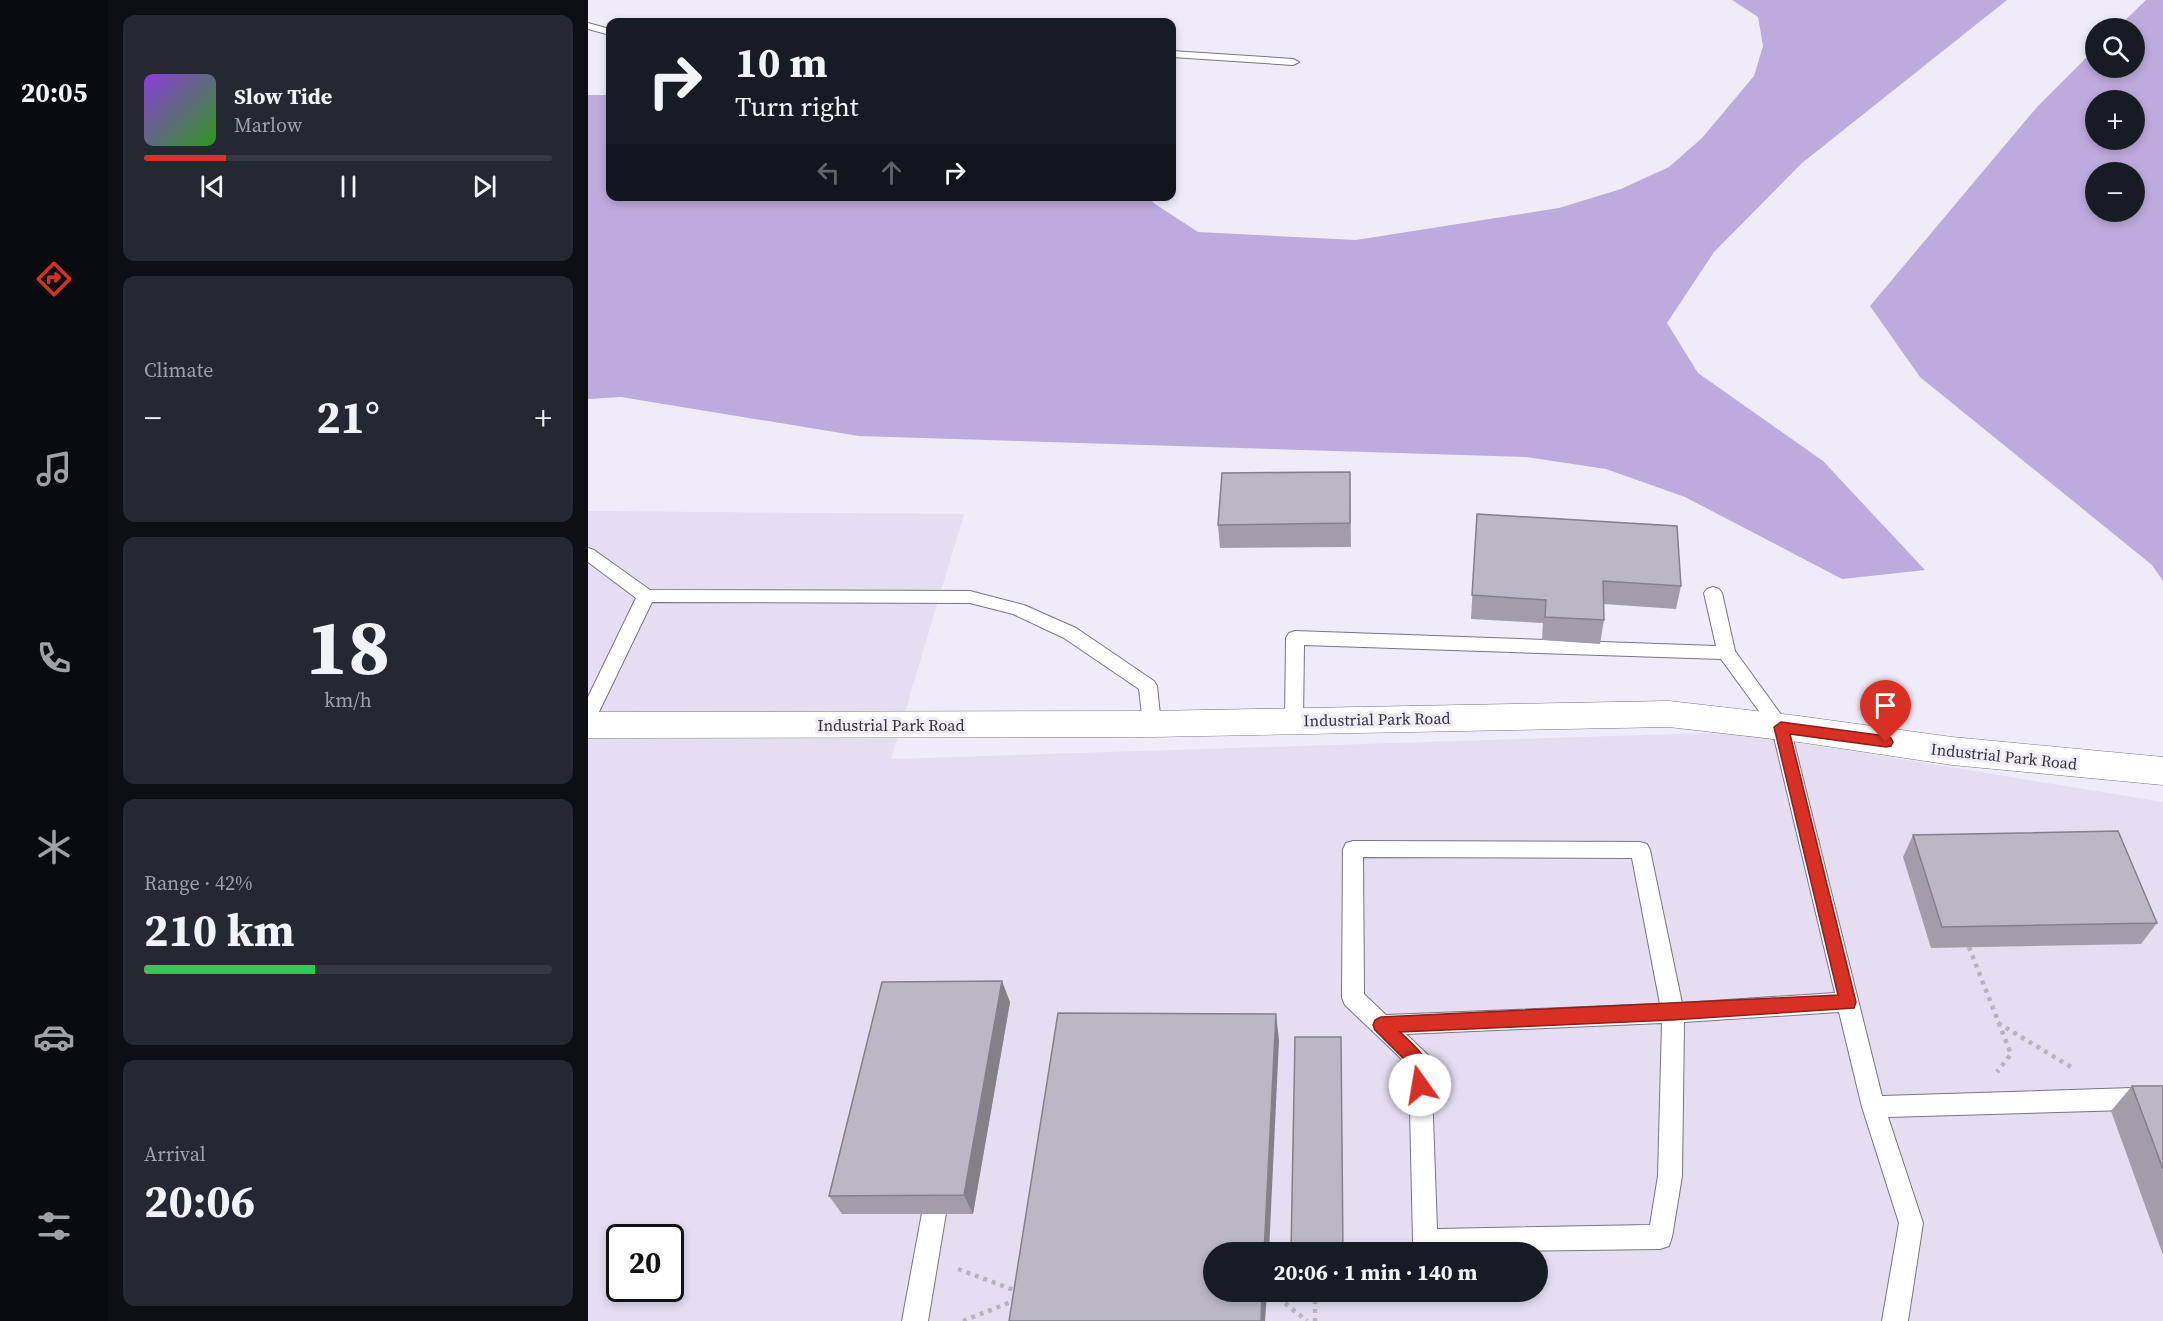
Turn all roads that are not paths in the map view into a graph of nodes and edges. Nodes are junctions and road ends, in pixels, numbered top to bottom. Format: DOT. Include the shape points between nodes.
graph roads {
  1 [pos="588,26"];
  2 [pos="606,31"];
  3 [pos="1176,54"];
  4 [pos="1293,62"];
  5 [pos="588,554"];
  6 [pos="1713,593"];
  7 [pos="646,596"];
  8 [pos="1726,653"];
  9 [pos="588,716"];
  10 [pos="1294,721"];
  11 [pos="1152,724"];
  12 [pos="588,725"];
  13 [pos="1781,727"];
  14 [pos="2163,771"];
  15 [pos="1848,1002"];
  16 [pos="1672,1013"];
  17 [pos="1381,1025"];
  18 [pos="2163,1098"];
  19 [pos="1873,1107"];
  20 [pos="934,1213"];
  21 [pos="915,1321"];
  22 [pos="1896,1321"];
  1 -- 2 [label="lane"];
  3 -- 4 [label="lane"];
  5 -- 7 [label="lane"];
  6 -- 8 [label="lane"];
  7 -- 9 [label="lane"];
  7 -- 11 [label="lane" via="970,597 1018,609 1070,633 1148,686"];
  8 -- 10 [label="lane" via="1295,638"];
  8 -- 13 [label="lane"];
  10 -- 11 [label="street, Industrial Park Road"];
  10 -- 13 [label="street, Industrial Park Road" via="1669,714"];
  11 -- 12 [label="street, Industrial Park Road"];
  13 -- 14 [label="street, Industrial Park Road" via="1952,751"];
  13 -- 15 [label="lane"];
  15 -- 16 [label="lane"];
  15 -- 19 [label="lane"];
  16 -- 17 [label="lane"];
  16 -- 17 [label="lane" via="1640,850 1353,849 1353,998"];
  16 -- 17 [label="lane" via="1670,1176 1660,1237 1425,1241 1420,1062"];
  18 -- 19 [label="lane"];
  19 -- 22 [label="lane" via="1911,1223"];
  20 -- 21 [label="lane"];
}
